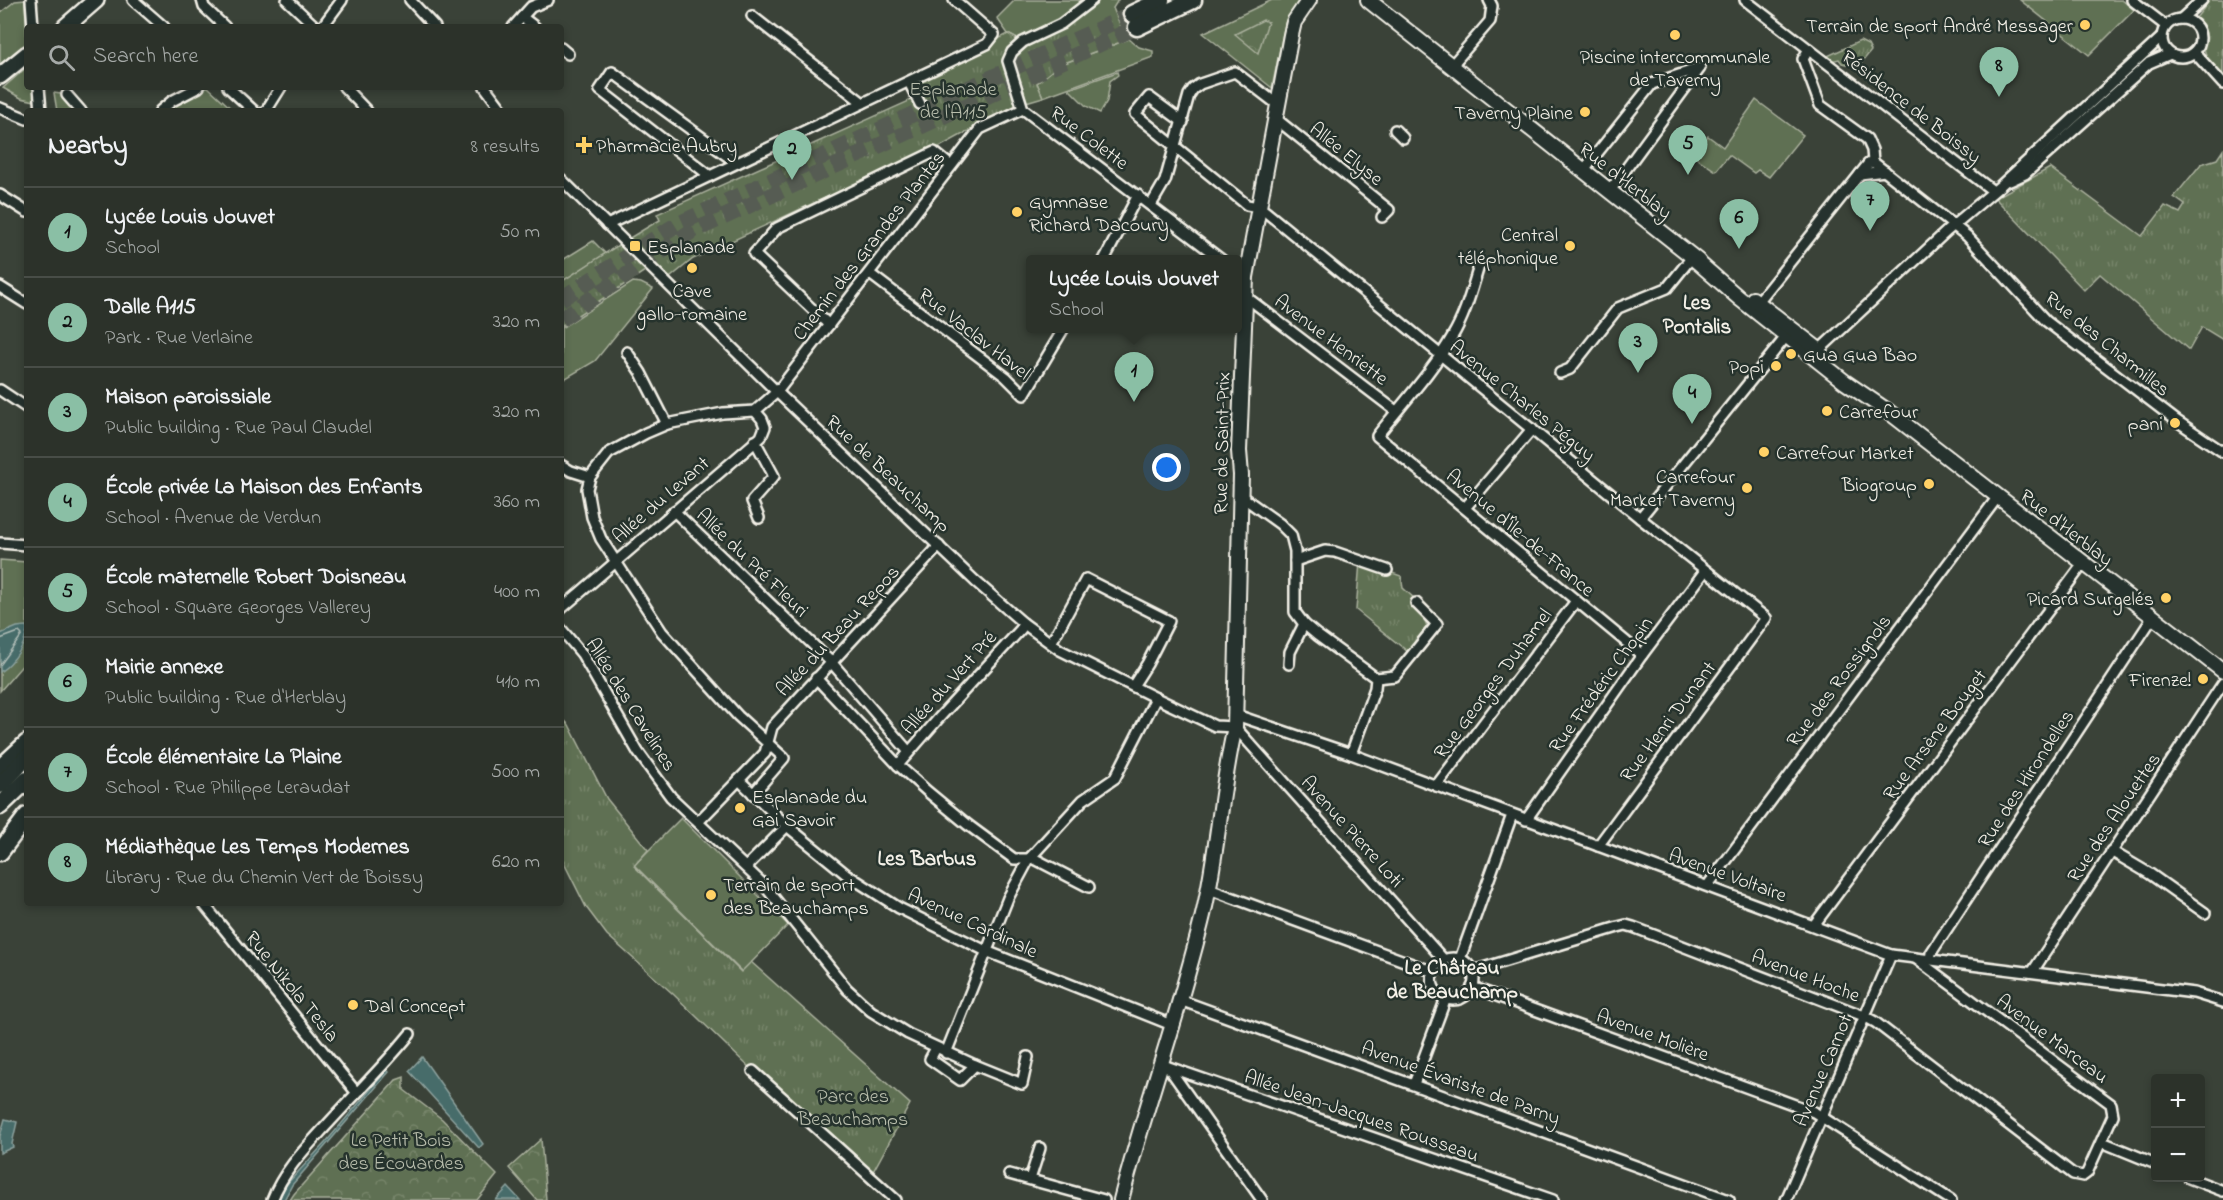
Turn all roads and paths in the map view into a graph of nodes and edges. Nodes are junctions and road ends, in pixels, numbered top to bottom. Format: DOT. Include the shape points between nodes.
graph roads {
  1 [pos="31,0"];
  2 [pos="96,0"];
  3 [pos="133,0"];
  4 [pos="202,0"];
  5 [pos="287,0"];
  6 [pos="342,0"];
  7 [pos="410,0"];
  8 [pos="548,0"];
  9 [pos="954,0"];
  10 [pos="1092,0"];
  11 [pos="1161,0"];
  12 [pos="1193,0"];
  13 [pos="1309,0"];
  14 [pos="1320,0"];
  15 [pos="1368,0"];
  16 [pos="1489,0"];
  17 [pos="1745,0"];
  18 [pos="2132,0"];
  19 [pos="2199,3"];
  20 [pos="752,16"];
  21 [pos="522,17"];
  22 [pos="2181,19"];
  23 [pos="2193,23"];
  24 [pos="33,24"];
  25 [pos="68,24"];
  26 [pos="161,24"];
  27 [pos="222,24"];
  28 [pos="313,24"];
  29 [pos="324,24"];
  30 [pos="432,24"];
  31 [pos="516,24"];
  32 [pos="531,24"];
  33 [pos="2166,26"];
  34 [pos="1292,32"];
  35 [pos="2162,38"];
  36 [pos="1809,49"];
  37 [pos="2194,52"];
  38 [pos="2170,54"];
  39 [pos="24,56"];
  40 [pos="1452,65"];
  41 [pos="24,67"];
  42 [pos="0,76"];
  43 [pos="909,82"];
  44 [pos="2223,84"];
  45 [pos="0,87"];
  46 [pos="39,90"];
  47 [pos="193,90"];
  48 [pos="231,90"];
  49 [pos="279,90"];
  50 [pos="347,90"];
  51 [pos="487,90"];
  52 [pos="67,95"];
  53 [pos="864,103"];
  54 [pos="920,104"];
  55 [pos="41,108"];
  56 [pos="78,108"];
  57 [pos="164,108"];
  58 [pos="251,108"];
  59 [pos="268,108"];
  60 [pos="364,108"];
  61 [pos="501,108"];
  62 [pos="0,109"];
  63 [pos="1023,109"];
  64 [pos="1276,112"];
  65 [pos="24,118"];
  66 [pos="1183,122"];
  67 [pos="1395,130"];
  68 [pos="1403,138"];
  69 [pos="1176,147"];
  70 [pos="1873,162"];
  71 [pos="737,163"];
  72 [pos="951,166"];
  73 [pos="1583,171"];
  74 [pos="1885,171"];
  75 [pos="1860,174"];
  76 [pos="710,176"];
  77 [pos="564,182"];
  78 [pos="1997,189"];
  79 [pos="1609,192"];
  80 [pos="0,195"];
  81 [pos="1138,195"];
  82 [pos="1151,206"];
  83 [pos="1259,207"];
  84 [pos="24,210"];
  85 [pos="1382,218"];
  86 [pos="607,225"];
  87 [pos="1954,225"];
  88 [pos="1107,255"];
  89 [pos="1215,255"];
  90 [pos="1692,257"];
  91 [pos="1480,263"];
  92 [pos="870,274"];
  93 [pos="1242,274"];
  94 [pos="0,287"];
  95 [pos="1245,296"];
  96 [pos="24,302"];
  97 [pos="1758,302"];
  98 [pos="829,325"];
  99 [pos="1790,332"];
  100 [pos="1062,333"];
  101 [pos="627,352"];
  102 [pos="1816,353"];
  103 [pos="1440,356"];
  104 [pos="1560,373"];
  105 [pos="0,390"];
  106 [pos="777,392"];
  107 [pos="24,406"];
  108 [pos="755,411"];
  109 [pos="1396,411"];
  110 [pos="667,424"];
  111 [pos="1532,429"];
  112 [pos="755,441"];
  113 [pos="2223,452"];
  114 [pos="564,467"];
  115 [pos="590,477"];
  116 [pos="1241,496"];
  117 [pos="1997,498"];
  118 [pos="1465,508"];
  119 [pos="674,511"];
  120 [pos="759,518"];
  121 [pos="1640,518"];
  122 [pos="0,543"];
  123 [pos="24,545"];
  124 [pos="939,546"];
  125 [pos="1295,561"];
  126 [pos="615,562"];
  127 [pos="2083,564"];
  128 [pos="1387,570"];
  129 [pos="1705,571"];
  130 [pos="1576,600"];
  131 [pos="1416,603"];
  132 [pos="564,606"];
  133 [pos="1766,618"];
  134 [pos="2153,618"];
  135 [pos="1023,623"];
  136 [pos="1304,624"];
  137 [pos="564,633"];
  138 [pos="1052,644"];
  139 [pos="1642,655"];
  140 [pos="832,663"];
  141 [pos="1290,664"];
  142 [pos="2223,671"];
  143 [pos="816,678"];
  144 [pos="1376,678"];
  145 [pos="2223,683"];
  146 [pos="1133,686"];
  147 [pos="1156,698"];
  148 [pos="1236,721"];
  149 [pos="767,741"];
  150 [pos="24,746"];
  151 [pos="909,752"];
  152 [pos="1351,754"];
  153 [pos="24,760"];
  154 [pos="898,765"];
  155 [pos="0,768"];
  156 [pos="739,780"];
  157 [pos="24,783"];
  158 [pos="0,785"];
  159 [pos="1436,786"];
  160 [pos="753,794"];
  161 [pos="0,806"];
  162 [pos="1512,815"];
  163 [pos="1526,819"];
  164 [pos="24,820"];
  165 [pos="698,822"];
  166 [pos="787,826"];
  167 [pos="1598,846"];
  168 [pos="2111,851"];
  169 [pos="0,852"];
  170 [pos="1030,858"];
  171 [pos="746,867"];
  172 [pos="1708,885"];
  173 [pos="1089,887"];
  174 [pos="1209,889"];
  175 [pos="205,906"];
  176 [pos="2205,913"];
  177 [pos="1814,925"];
  178 [pos="986,951"];
  179 [pos="1891,954"];
  180 [pos="1914,957"];
  181 [pos="1460,959"];
  182 [pos="1930,959"];
  183 [pos="1444,960"];
  184 [pos="1473,971"];
  185 [pos="2032,971"];
  186 [pos="1434,972"];
  187 [pos="1472,987"];
  188 [pos="1446,998"];
  189 [pos="1180,1000"];
  190 [pos="2223,1002"];
  191 [pos="1864,1016"];
  192 [pos="1172,1024"];
  193 [pos="411,1034"];
  194 [pos="936,1047"];
  195 [pos="946,1053"];
  196 [pos="1028,1057"];
  197 [pos="975,1065"];
  198 [pos="1164,1066"];
  199 [pos="753,1071"];
  200 [pos="1414,1084"];
  201 [pos="356,1092"];
  202 [pos="1821,1116"];
  203 [pos="2102,1142"];
  204 [pos="1040,1148"];
  205 [pos="2151,1162"];
  206 [pos="2087,1173"];
  207 [pos="1009,1174"];
  208 [pos="1030,1179"];
  209 [pos="2199,1182"];
  210 [pos="2223,1191"];
  211 [pos="272,1200"];
  212 [pos="896,1200"];
  213 [pos="1104,1200"];
  214 [pos="1121,1200"];
  215 [pos="1262,1200"];
  216 [pos="1551,1200"];
  217 [pos="1729,1200"];
  218 [pos="1786,1200"];
  219 [pos="1951,1200"];
  1 -- 24 [label="street"];
  2 -- 25 [label="main road"];
  3 -- 26 [label="street"];
  4 -- 27 [label="street"];
  5 -- 28 [label="street"];
  6 -- 29 [label="street"];
  7 -- 30 [label="street"];
  8 -- 21 [label="street" via="535,4"];
  9 -- 43 [label="street" via="994,35 987,44"];
  10 -- 63 [label="street" via="1061,24 1012,51 1008,61"];
  11 -- 12 [label="highway" via="1134,20"];
  13 -- 34 [label="street, Rue de Saint-Prix"];
  14 -- 34 [label="street"];
  15 -- 40 [label="street, Rue d'Herblay"];
  16 -- 40 [label="street" via="1490,21"];
  17 -- 36 [label="street, Résidence de Boissy"];
  18 -- 33 [label="street"];
  19 -- 22 [label="street"];
  19 -- 23 [label="street"];
  20 -- 53 [label="street"];
  21 -- 31 [label="street"];
  21 -- 32 [label="street"];
  22 -- 23 [label="street"];
  22 -- 33 [label="street"];
  23 -- 37 [label="street" via="2200,37"];
  33 -- 35 [label="street"];
  34 -- 64 [label="street, Rue de Saint-Prix"];
  35 -- 38 [label="street"];
  35 -- 78 [label="street"];
  36 -- 70 [label="street" via="1803,59 1820,105 1867,139"];
  36 -- 78 [label="street, Résidence de Boissy"];
  37 -- 38 [label="street" via="2182,57"];
  37 -- 44 [label="street"];
  38 -- 78 [label="street" via="2149,63 2025,174"];
  39 -- 42 [label="main road"];
  40 -- 73 [label="street, Rue d'Herblay"];
  41 -- 45 [label="main road"];
  43 -- 53 [label="street"];
  43 -- 54 [label="street"];
  46 -- 55 [label="street"];
  47 -- 57 [label="street"];
  48 -- 58 [label="street"];
  49 -- 59 [label="street"];
  50 -- 60 [label="street"];
  51 -- 61 [label="street"];
  52 -- 56 [label="street"];
  53 -- 71 [label="street"];
  62 -- 65 [label="street"];
  63 -- 72 [label="street, Chemin des Grandes Plantes" via="980,129"];
  63 -- 81 [label="street, Rue Colette"];
  64 -- 66 [label="street" via="1234,72 1193,89"];
  64 -- 83 [label="street, Rue de Saint-Prix"];
  64 -- 85 [label="street, Allée Elyse" via="1389,210"];
  66 -- 69 [label="street"];
  66 -- 69 [label="street, Avenue Charles Péguy" via="1149,97 1135,114"];
  67 -- 68 [label="street"];
  69 -- 82 [label="street" via="1165,181"];
  69 -- 83 [label="street, Avenue Charles Péguy" via="1247,205"];
  70 -- 74 [label="street, Rue des Charmilles"];
  70 -- 75 [label="street"];
  71 -- 76 [label="street"];
  71 -- 76 [label="street" via="612,72 600,90"];
  72 -- 92 [label="street, Chemin des Grandes Plantes"];
  72 -- 98 [label="street" via="934,152 777,228 754,254"];
  73 -- 79 [label="street, Rue d'Herblay"];
  73 -- 79 [label="street" via="1652,84 1700,68"];
  74 -- 75 [label="street"];
  74 -- 87 [label="street, Rue des Charmilles"];
  75 -- 97 [label="street"];
  76 -- 86 [label="street"];
  77 -- 86 [label="street, Rue de Beauchamp"];
  78 -- 87 [label="street"];
  79 -- 90 [label="street, Rue d'Herblay"];
  80 -- 84 [label="street"];
  81 -- 82 [label="street, Rue Colette"];
  81 -- 88 [label="street"];
  82 -- 89 [label="street, Rue Colette"];
  83 -- 93 [label="street, Rue de Saint-Prix"];
  83 -- 103 [label="street, Avenue Charles Péguy"];
  86 -- 106 [label="street, Rue de Beauchamp"];
  87 -- 102 [label="street"];
  87 -- 113 [label="street, Rue des Charmilles" via="2046,321"];
  90 -- 97 [label="street, Rue d'Herblay"];
  90 -- 99 [label="street, Rue d'Herblay" via="1718,281"];
  90 -- 104 [label="street" via="1667,288 1618,308 1570,369"];
  91 -- 103 [label="street" via="1467,306"];
  92 -- 98 [label="street, Chemin des Grandes Plantes"];
  92 -- 100 [label="street, Rue Vaclav Havel" via="1013,382 1024,395"];
  93 -- 95 [label="street, Rue de Saint-Prix"];
  94 -- 96 [label="street"];
  95 -- 109 [label="street, Avenue Henriette"];
  95 -- 116 [label="street, Rue de Saint-Prix"];
  97 -- 99 [label="street, Rue d'Herblay"];
  98 -- 106 [label="street, Chemin des Grandes Plantes"];
  99 -- 102 [label="street, Rue d'Herblay"];
  99 -- 121 [label="street"];
  101 -- 110 [label="street"];
  102 -- 117 [label="street, Rue d'Herblay" via="1845,382"];
  103 -- 109 [label="street"];
  103 -- 111 [label="street, Avenue Charles Péguy"];
  105 -- 107 [label="street"];
  106 -- 108 [label="street, Chemin des Grandes Plantes"];
  106 -- 124 [label="street, Rue de Beauchamp"];
  108 -- 110 [label="street"];
  108 -- 112 [label="street" via="765,427"];
  109 -- 118 [label="street, Avenue d'Île-de-France" via="1377,436"];
  110 -- 115 [label="street" via="609,453"];
  111 -- 118 [label="street"];
  111 -- 121 [label="street, Avenue Charles Péguy"];
  112 -- 119 [label="street, Allée du Levant"];
  112 -- 120 [label="street" via="774,476 752,501"];
  114 -- 115 [label="street"];
  115 -- 126 [label="street" via="587,489 592,517"];
  116 -- 125 [label="street" via="1291,535"];
  116 -- 148 [label="street, Rue de Saint-Prix"];
  117 -- 127 [label="street, Rue d'Herblay"];
  117 -- 172 [label="street, Rue des Rossignols"];
  118 -- 130 [label="street, Avenue d'Île-de-France"];
  119 -- 126 [label="street, Allée du Levant"];
  119 -- 140 [label="street, Allée du Pré Fleuri"];
  121 -- 129 [label="street, Avenue Charles Péguy"];
  122 -- 123 [label="street"];
  124 -- 135 [label="street, Rue de Beauchamp"];
  124 -- 140 [label="street, Allée du Beau Repos"];
  125 -- 128 [label="street" via="1325,551"];
  125 -- 136 [label="street" via="1295,612"];
  126 -- 132 [label="street, Allée du Levant"];
  126 -- 149 [label="street" via="662,632 721,699"];
  127 -- 134 [label="street, Rue d'Herblay"];
  127 -- 177 [label="street, Rue Arsène Bouget"];
  129 -- 133 [label="street, Avenue Charles Péguy"];
  129 -- 139 [label="street, Rue Frédéric Chopin"];
  130 -- 139 [label="street, Avenue d'Île-de-France"];
  130 -- 159 [label="street, Rue Georges Duhamel"];
  131 -- 144 [label="street" via="1437,624 1395,676"];
  133 -- 167 [label="street, Rue Henri Dunant"];
  134 -- 142 [label="street, Rue d'Herblay"];
  134 -- 182 [label="street, Rue des Hirondelles"];
  135 -- 138 [label="street, Rue de Beauchamp"];
  135 -- 151 [label="street, Allée du Vert Pré"];
  136 -- 141 [label="street" via="1290,652"];
  136 -- 144 [label="street"];
  137 -- 165 [label="street, Allée des Cavelines" via="582,654 638,752 670,797"];
  138 -- 146 [label="street, Rue de Beauchamp"];
  138 -- 146 [label="street" via="1086,579 1169,621"];
  139 -- 163 [label="street, Rue Frédéric Chopin"];
  140 -- 143 [label="street, Allée du Beau Repos"];
  140 -- 151 [label="street, Allée du Pré Fleuri"];
  143 -- 149 [label="street, Allée du Beau Repos" via="772,727"];
  143 -- 154 [label="street"];
  144 -- 152 [label="street"];
  145 -- 168 [label="street, Rue des Alouettes"];
  146 -- 147 [label="street, Rue de Beauchamp"];
  147 -- 148 [label="street, Rue de Beauchamp" via="1215,726"];
  147 -- 170 [label="street" via="1115,778 1083,800"];
  148 -- 152 [label="street, Avenue Voltaire"];
  148 -- 174 [label="street, Rue de Saint-Prix"];
  148 -- 183 [label="street, Avenue Pierre Loti"];
  149 -- 156 [label="street, Allée du Beau Repos" via="765,753"];
  149 -- 160 [label="street" via="784,758"];
  150 -- 155 [label="highway"];
  151 -- 154 [label="street, Allée du Vert Pré"];
  152 -- 159 [label="street, Avenue Voltaire"];
  153 -- 158 [label="highway"];
  154 -- 170 [label="street" via="1014,859"];
  156 -- 160 [label="street, Avenue Cardinale"];
  156 -- 165 [label="street"];
  157 -- 161 [label="highway"];
  159 -- 162 [label="street, Avenue Voltaire"];
  160 -- 166 [label="street, Avenue Cardinale"];
  162 -- 163 [label="street, Avenue Voltaire"];
  162 -- 181 [label="street"];
  163 -- 167 [label="street, Avenue Voltaire"];
  164 -- 169 [label="highway"];
  165 -- 171 [label="street, Allée des Cavelines"];
  166 -- 171 [label="street"];
  166 -- 178 [label="street, Avenue Cardinale" via="846,874 899,908"];
  167 -- 172 [label="street, Avenue Voltaire"];
  168 -- 176 [label="street"];
  168 -- 185 [label="street, Rue des Alouettes"];
  170 -- 173 [label="street"];
  170 -- 178 [label="street"];
  171 -- 194 [label="street, Allée des Cavelines" via="847,990 871,1011"];
  172 -- 177 [label="street, Avenue Voltaire"];
  174 -- 186 [label="street"];
  174 -- 189 [label="street, Rue de Saint-Prix"];
  175 -- 201 [label="street, Rue Nikola Tesla"];
  177 -- 179 [label="street, Avenue Voltaire"];
  178 -- 192 [label="street, Avenue Cardinale"];
  178 -- 195 [label="street"];
  179 -- 180 [label="street, Avenue Voltaire"];
  179 -- 191 [label="street, Avenue Carnot"];
  180 -- 182 [label="street, Avenue Voltaire"];
  180 -- 203 [label="street, Avenue Marceau" via="2110,1104 2113,1115"];
  181 -- 183 [label="street"];
  181 -- 184 [label="street"];
  182 -- 185 [label="street, Avenue Voltaire"];
  183 -- 186 [label="street"];
  184 -- 187 [label="street"];
  184 -- 191 [label="street, Avenue Hoche" via="1626,925"];
  185 -- 190 [label="street, Avenue Voltaire" via="2194,993"];
  186 -- 188 [label="street" via="1436,990"];
  187 -- 188 [label="street" via="1464,996"];
  187 -- 202 [label="street, Avenue Molière"];
  188 -- 200 [label="street"];
  189 -- 192 [label="street, Rue de Saint-Prix"];
  189 -- 200 [label="street, Avenue Évariste de Parny"];
  191 -- 202 [label="street, Avenue Carnot"];
  191 -- 206 [label="street, Avenue Hoche" via="2073,1174"];
  192 -- 198 [label="street, Rue de Saint-Prix"];
  193 -- 201 [label="street"];
  194 -- 195 [label="street, Allée des Cavelines"];
  194 -- 197 [label="street" via="930,1059 960,1080"];
  195 -- 197 [label="street, Allée des Cavelines"];
  196 -- 197 [label="street, Allée des Cavelines" via="1022,1084"];
  198 -- 214 [label="street, Rue de Saint-Prix" via="1138,1134"];
  198 -- 215 [label="street"];
  198 -- 216 [label="street, Allée Jean-Jacques Rousseau"];
  199 -- 212 [label="street"];
  200 -- 217 [label="street, Avenue Évariste de Parny"];
  201 -- 211 [label="street" via="296,1158"];
  202 -- 218 [label="street, Avenue Carnot"];
  202 -- 219 [label="street, Avenue Molière"];
  203 -- 205 [label="street"];
  203 -- 206 [label="street, Avenue Marceau"];
  204 -- 208 [label="street"];
  207 -- 208 [label="street"];
  208 -- 213 [label="street"];
  209 -- 210 [label="street"];
}
